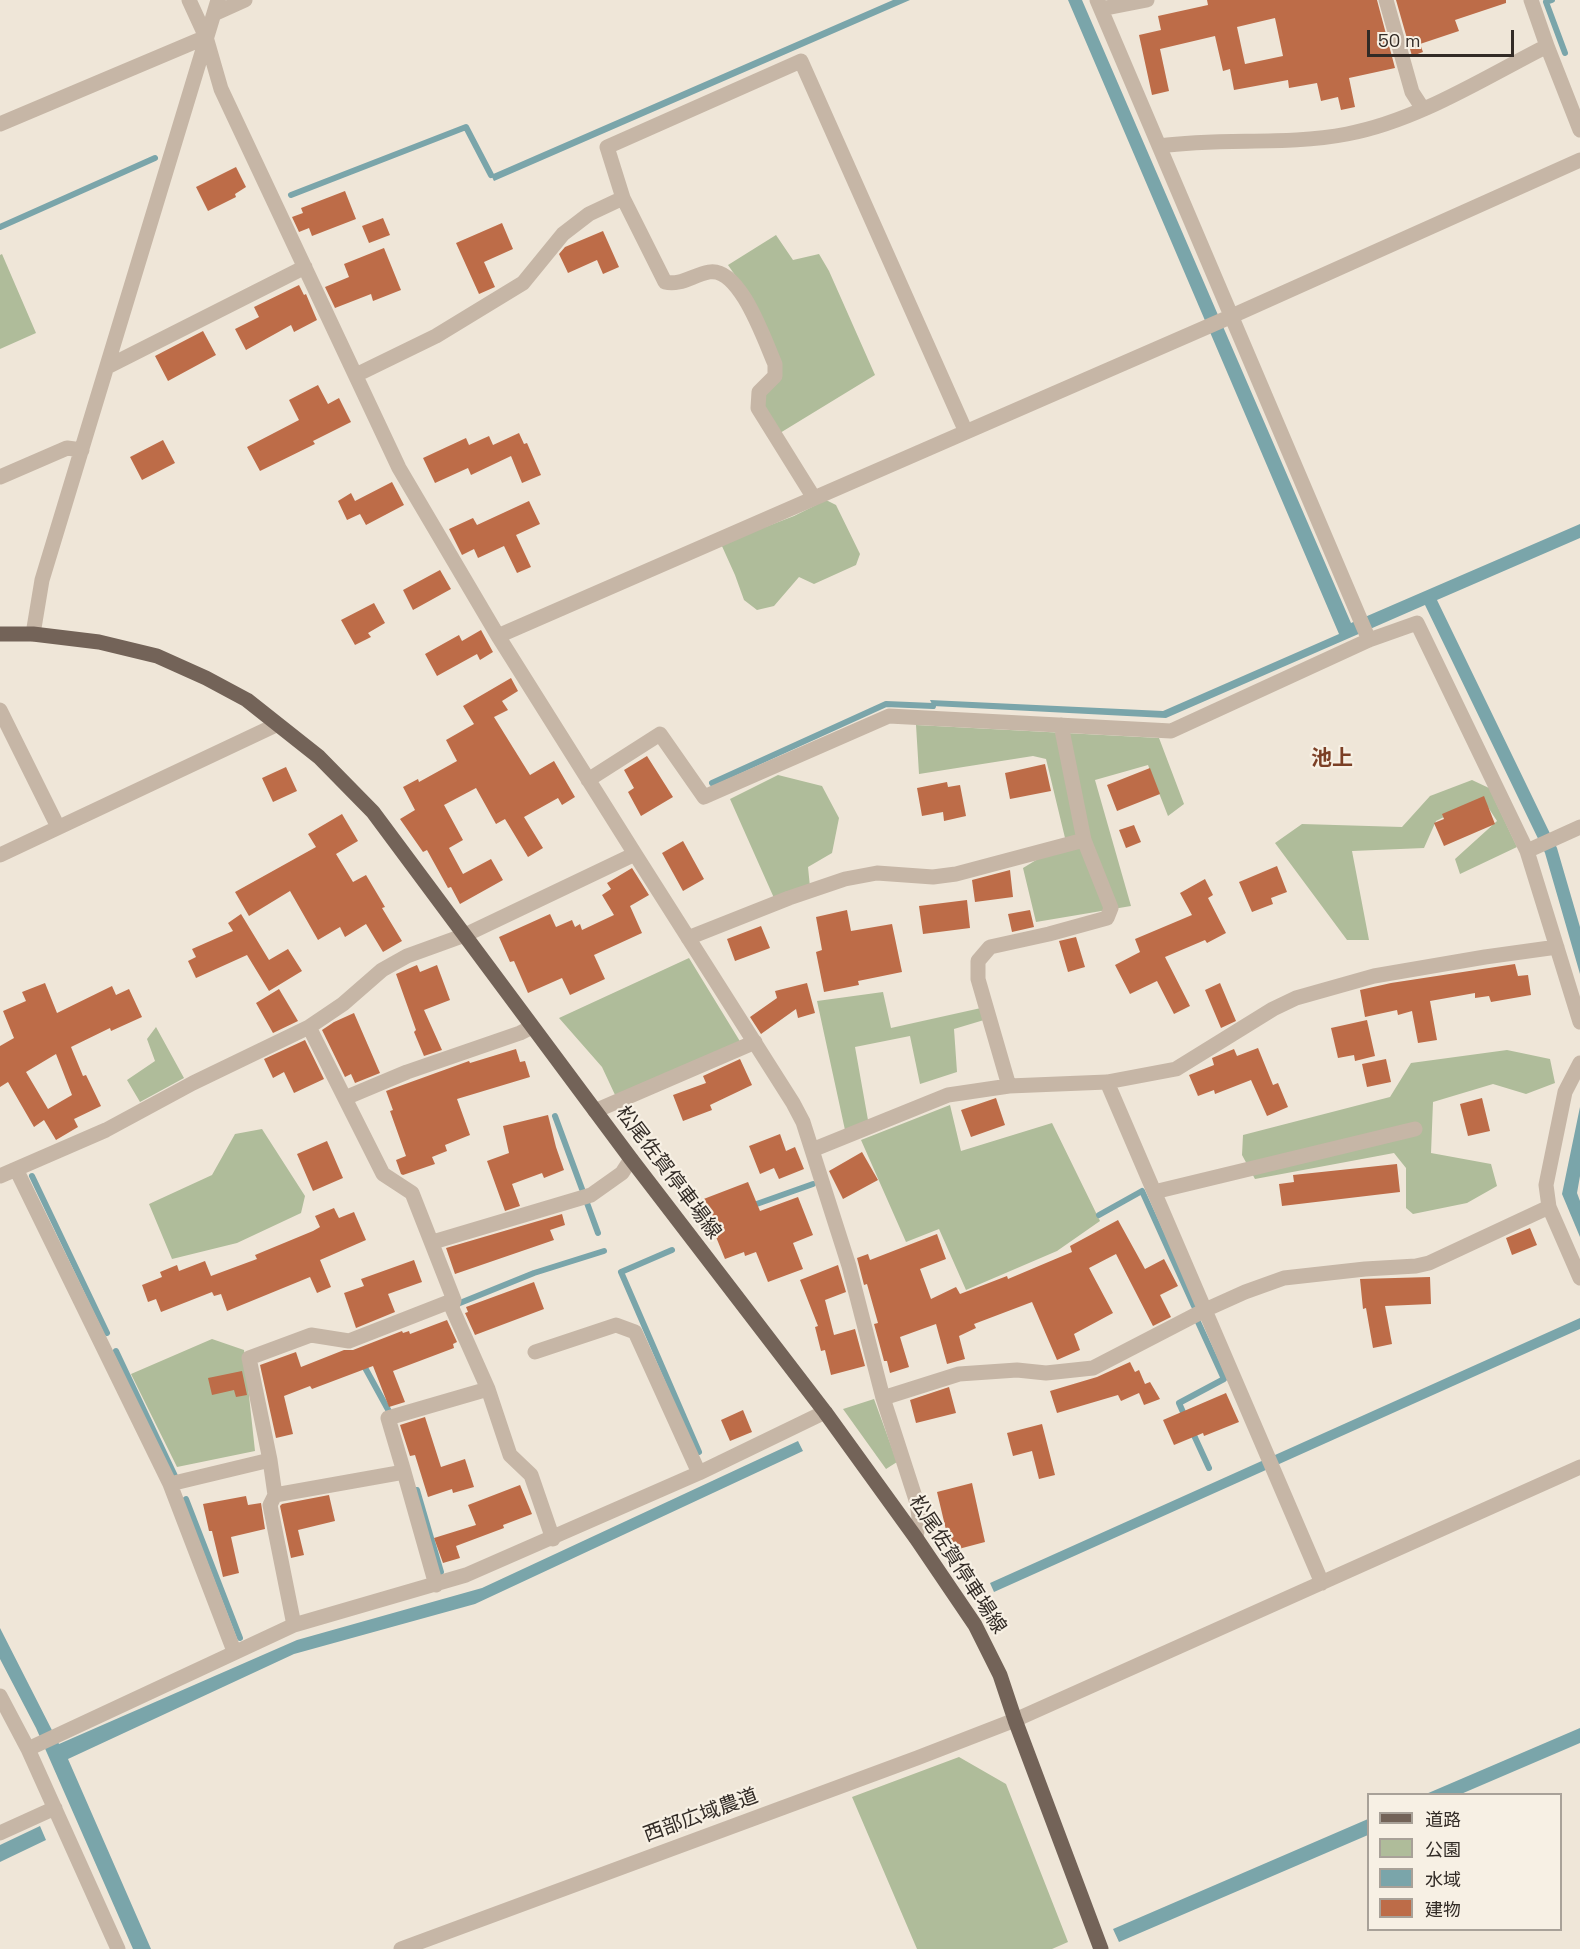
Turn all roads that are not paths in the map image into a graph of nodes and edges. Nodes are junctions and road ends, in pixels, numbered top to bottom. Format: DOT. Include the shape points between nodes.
graph roads {
  1 [pos="189,0"];
  2 [pos="245,0"];
  3 [pos="1147,0"];
  4 [pos="1386,0"];
  5 [pos="1531,0"];
  6 [pos="1099,5"];
  7 [pos="216,7"];
  8 [pos="206,36"];
  9 [pos="1547,46"];
  10 [pos="1423,109"];
  11 [pos="0,124"];
  12 [pos="1580,130"];
  13 [pos="1160,146"];
  14 [pos="1580,160"];
  15 [pos="623,198"];
  16 [pos="305,267"];
  17 [pos="1232,316"];
  18 [pos="107,367"];
  19 [pos="356,375"];
  20 [pos="966,432"];
  21 [pos="81,450"];
  22 [pos="0,477"];
  23 [pos="814,498"];
  24 [pos="0,634"];
  25 [pos="33,634"];
  26 [pos="498,636"];
  27 [pos="1369,640"];
  28 [pos="0,710"];
  29 [pos="276,725"];
  30 [pos="1060,725"];
  31 [pos="588,780"];
  32 [pos="58,827"];
  33 [pos="1580,827"];
  34 [pos="1084,840"];
  35 [pos="1530,849"];
  36 [pos="635,854"];
  37 [pos="0,855"];
  38 [pos="465,936"];
  39 [pos="688,938"];
  40 [pos="1557,947"];
  41 [pos="1580,1022"];
  42 [pos="309,1027"];
  43 [pos="532,1027"];
  44 [pos="755,1042"];
  45 [pos="1580,1063"];
  46 [pos="1107,1082"];
  47 [pos="1009,1086"];
  48 [pos="345,1098"];
  49 [pos="596,1112"];
  50 [pos="1415,1129"];
  51 [pos="812,1150"];
  52 [pos="631,1160"];
  53 [pos="15,1169"];
  54 [pos="0,1176"];
  55 [pos="1154,1192"];
  56 [pos="1549,1207"];
  57 [pos="433,1242"];
  58 [pos="1580,1278"];
  59 [pos="453,1304"];
  60 [pos="1205,1311"];
  61 [pos="535,1352"];
  62 [pos="488,1389"];
  63 [pos="882,1398"];
  64 [pos="825,1412"];
  65 [pos="270,1460"];
  66 [pos="1580,1467"];
  67 [pos="404,1472"];
  68 [pos="699,1473"];
  69 [pos="170,1484"];
  70 [pos="275,1495"];
  71 [pos="916,1538"];
  72 [pos="553,1539"];
  73 [pos="1322,1583"];
  74 [pos="436,1585"];
  75 [pos="294,1625"];
  76 [pos="234,1651"];
  77 [pos="0,1696"];
  78 [pos="1015,1720"];
  79 [pos="32,1747"];
  80 [pos="54,1808"];
  81 [pos="0,1833"];
  82 [pos="118,1949"];
  83 [pos="401,1949"];
  84 [pos="1101,1949"];
  1 -- 8 [label="street"];
  2 -- 7 [label="street"];
  3 -- 6 [label="street"];
  4 -- 10 [label="street" via="1412,92"];
  5 -- 9 [label="street"];
  6 -- 13 [label="street"];
  7 -- 8 [label="street"];
  8 -- 11 [label="street"];
  8 -- 16 [label="street" via="221,88"];
  8 -- 18 [label="street"];
  9 -- 10 [label="street"];
  9 -- 12 [label="street"];
  10 -- 13 [label="street" via="1346,134"];
  13 -- 17 [label="street"];
  14 -- 17 [label="street"];
  15 -- 19 [label="street" via="589,214 564,234 523,283 436,336"];
  15 -- 20 [label="street" via="606,147 801,60"];
  15 -- 23 [label="street" via="665,282 673,284 711,271 728,277 747,301 775,364 775,376 759,392 758,408"];
  16 -- 18 [label="street"];
  16 -- 19 [label="street"];
  17 -- 20 [label="street"];
  17 -- 27 [label="street"];
  18 -- 21 [label="street"];
  19 -- 26 [label="street" via="399,468"];
  20 -- 23 [label="street"];
  21 -- 22 [label="street" via="67,448"];
  21 -- 25 [label="street" via="42,579"];
  23 -- 26 [label="street"];
  24 -- 25 [label="main road, 松尾佐賀停車場線"];
  25 -- 29 [label="main road, 松尾佐賀停車場線" via="99,642 158,656 248,700"];
  26 -- 31 [label="street"];
  27 -- 30 [label="street" via="1171,731"];
  27 -- 35 [label="street" via="1417,623"];
  28 -- 32 [label="street"];
  29 -- 32 [label="street"];
  29 -- 38 [label="main road, 松尾佐賀停車場線" via="319,757 373,812"];
  30 -- 31 [label="street" via="889,716 704,797 660,734"];
  30 -- 34 [label="street"];
  31 -- 36 [label="street"];
  32 -- 37 [label="street"];
  33 -- 35 [label="street"];
  34 -- 39 [label="street" via="956,874 933,877 877,873 845,879"];
  34 -- 47 [label="street" via="1111,908 1107,918 990,947 978,961 978,979"];
  35 -- 40 [label="street"];
  36 -- 38 [label="street"];
  36 -- 39 [label="street"];
  38 -- 42 [label="street" via="407,956 382,970"];
  38 -- 43 [label="main road, 松尾佐賀停車場線"];
  39 -- 44 [label="street"];
  40 -- 41 [label="street"];
  40 -- 46 [label="street" via="1374,976 1296,998 1176,1069"];
  42 -- 48 [label="street"];
  42 -- 53 [label="street" via="106,1130"];
  43 -- 48 [label="street"];
  43 -- 49 [label="main road, 松尾佐賀停車場線"];
  44 -- 49 [label="street"];
  44 -- 51 [label="street" via="793,1103"];
  45 -- 56 [label="street" via="1565,1092 1546,1185"];
  46 -- 47 [label="street"];
  46 -- 55 [label="street"];
  47 -- 51 [label="street" via="948,1095"];
  48 -- 57 [label="street" via="383,1174 412,1193"];
  49 -- 52 [label="main road, 松尾佐賀停車場線"];
  50 -- 55 [label="street"];
  51 -- 63 [label="street" via="849,1266"];
  52 -- 57 [label="street" via="622,1173 591,1195"];
  52 -- 64 [label="main road, 松尾佐賀停車場線"];
  53 -- 54 [label="street"];
  53 -- 69 [label="street"];
  55 -- 60 [label="street"];
  56 -- 58 [label="street"];
  56 -- 60 [label="street" via="1429,1263 1284,1278"];
  57 -- 59 [label="street"];
  59 -- 62 [label="street"];
  59 -- 65 [label="street" via="349,1341 311,1335 249,1358"];
  60 -- 63 [label="street" via="1093,1368 959,1374"];
  60 -- 73 [label="street"];
  61 -- 68 [label="street" via="616,1324 635,1332"];
  62 -- 67 [label="street" via="395,1415"];
  62 -- 72 [label="street" via="510,1455 531,1475"];
  63 -- 71 [label="street" via="917,1503"];
  64 -- 68 [label="street"];
  64 -- 71 [label="main road, 松尾佐賀停車場線"];
  65 -- 69 [label="street"];
  65 -- 70 [label="street"];
  66 -- 73 [label="street, 西部広域農道"];
  67 -- 70 [label="street"];
  67 -- 74 [label="street"];
  68 -- 72 [label="street"];
  69 -- 76 [label="street"];
  70 -- 75 [label="street" via="270,1505"];
  71 -- 78 [label="main road, 松尾佐賀停車場線" via="975,1625 1000,1675"];
  72 -- 74 [label="street"];
  73 -- 78 [label="street, 西部広域農道"];
  74 -- 75 [label="street"];
  75 -- 76 [label="street"];
  76 -- 79 [label="street"];
  77 -- 79 [label="street"];
  78 -- 83 [label="street, 西部広域農道"];
  78 -- 84 [label="main road, 松尾佐賀停車場線"];
  79 -- 80 [label="street"];
  80 -- 81 [label="street"];
  80 -- 82 [label="street"];
}
